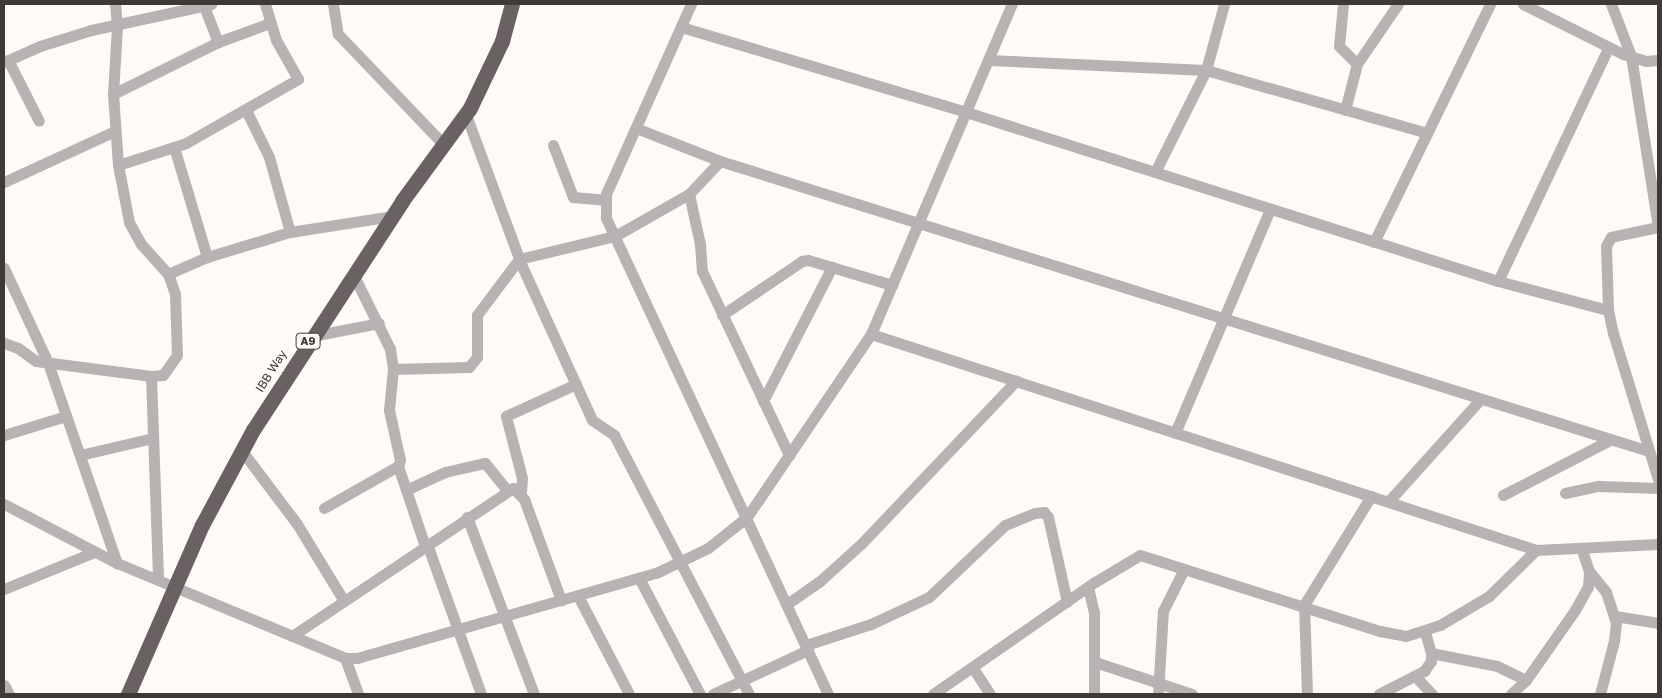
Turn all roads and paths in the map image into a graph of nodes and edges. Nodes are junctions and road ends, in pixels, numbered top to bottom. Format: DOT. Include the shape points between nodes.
graph roads {
  1 [pos="115,4"];
  2 [pos="265,4"];
  3 [pos="332,4"];
  4 [pos="512,4"];
  5 [pos="691,4"];
  6 [pos="1012,4"];
  7 [pos="1224,4"];
  8 [pos="1343,4"];
  9 [pos="1398,4"];
  10 [pos="1490,4"];
  11 [pos="1523,4"];
  12 [pos="1611,4"];
  13 [pos="207,5"];
  14 [pos="270,23"];
  15 [pos="117,26"];
  16 [pos="681,27"];
  17 [pos="218,42"];
  18 [pos="1608,48"];
  19 [pos="1632,56"];
  20 [pos="988,60"];
  21 [pos="1658,60"];
  22 [pos="6,61"];
  23 [pos="1357,64"];
  24 [pos="1206,70"];
  25 [pos="113,94"];
  26 [pos="246,110"];
  27 [pos="1345,110"];
  28 [pos="966,112"];
  29 [pos="466,114"];
  30 [pos="39,121"];
  31 [pos="636,128"];
  32 [pos="115,132"];
  33 [pos="1427,133"];
  34 [pos="444,145"];
  35 [pos="553,145"];
  36 [pos="174,147"];
  37 [pos="720,161"];
  38 [pos="118,165"];
  39 [pos="1155,172"];
  40 [pos="4,182"];
  41 [pos="689,194"];
  42 [pos="605,200"];
  43 [pos="1270,209"];
  44 [pos="392,216"];
  45 [pos="918,224"];
  46 [pos="1658,227"];
  47 [pos="290,232"];
  48 [pos="615,236"];
  49 [pos="1374,242"];
  50 [pos="207,258"];
  51 [pos="519,259"];
  52 [pos="832,267"];
  53 [pos="5,274"];
  54 [pos="168,274"];
  55 [pos="353,274"];
  56 [pos="1498,281"];
  57 [pos="892,285"];
  58 [pos="1608,310"];
  59 [pos="722,315"];
  60 [pos="1223,318"];
  61 [pos="379,323"];
  62 [pos="871,334"];
  63 [pos="312,336"];
  64 [pos="4,343"];
  65 [pos="48,363"];
  66 [pos="392,369"];
  67 [pos="151,376"];
  68 [pos="1016,381"];
  69 [pos="576,384"];
  70 [pos="1480,400"];
  71 [pos="763,401"];
  72 [pos="66,416"];
  73 [pos="1175,433"];
  74 [pos="4,435"];
  75 [pos="154,438"];
  76 [pos="1608,441"];
  77 [pos="242,451"];
  78 [pos="1649,451"];
  79 [pos="80,455"];
  80 [pos="789,455"];
  81 [pos="398,466"];
  82 [pos="1658,479"];
  83 [pos="1658,488"];
  84 [pos="406,490"];
  85 [pos="507,490"];
  86 [pos="521,492"];
  87 [pos="1565,493"];
  88 [pos="1503,495"];
  89 [pos="1371,496"];
  90 [pos="1388,502"];
  91 [pos="6,507"];
  92 [pos="324,508"];
  93 [pos="747,516"];
  94 [pos="468,517"];
  95 [pos="1658,544"];
  96 [pos="426,545"];
  97 [pos="1536,550"];
  98 [pos="1582,550"];
  99 [pos="94,552"];
  100 [pos="679,562"];
  101 [pos="117,563"];
  102 [pos="1184,569"];
  103 [pos="1589,571"];
  104 [pos="639,578"];
  105 [pos="158,580"];
  106 [pos="1092,585"];
  107 [pos="175,587"];
  108 [pos="4,589"];
  109 [pos="578,596"];
  110 [pos="561,600"];
  111 [pos="344,601"];
  112 [pos="1067,602"];
  113 [pos="787,604"];
  114 [pos="1304,605"];
  115 [pos="1615,616"];
  116 [pos="503,617"];
  117 [pos="1658,623"];
  118 [pos="456,630"];
  119 [pos="1425,632"];
  120 [pos="292,636"];
  121 [pos="807,647"];
  122 [pos="1432,652"];
  123 [pos="345,658"];
  124 [pos="1097,662"];
  125 [pos="973,668"];
  126 [pos="1415,676"];
  127 [pos="1606,676"];
  128 [pos="1526,680"];
  129 [pos="742,682"];
  130 [pos="1159,682"];
  131 [pos="4,685"];
  132 [pos="9,694"];
  133 [pos="128,694"];
  134 [pos="358,694"];
  135 [pos="481,694"];
  136 [pos="534,694"];
  137 [pos="629,694"];
  138 [pos="700,694"];
  139 [pos="712,694"];
  140 [pos="749,694"];
  141 [pos="828,694"];
  142 [pos="936,694"];
  143 [pos="990,694"];
  144 [pos="1094,694"];
  145 [pos="1158,694"];
  146 [pos="1192,694"];
  147 [pos="1308,694"];
  148 [pos="1379,694"];
  149 [pos="1432,694"];
  150 [pos="1511,694"];
  151 [pos="1600,694"];
  152 [pos="1608,694"];
  1 -- 15 [label="street"];
  2 -- 14 [label="street"];
  3 -- 34 [label="street" via="338,34"];
  4 -- 29 [label="highway, IBB Way / A9" via="495,58"];
  5 -- 16 [label="street"];
  6 -- 20 [label="street"];
  7 -- 24 [label="street"];
  8 -- 23 [label="street" via="1339,46"];
  9 -- 23 [label="street"];
  10 -- 33 [label="street"];
  11 -- 18 [label="street"];
  12 -- 19 [label="street"];
  13 -- 15 [label="street"];
  13 -- 17 [label="street"];
  14 -- 17 [label="street"];
  14 -- 26 [label="street" via="298,80"];
  15 -- 22 [label="street" via="74,36"];
  15 -- 25 [label="street"];
  16 -- 28 [label="street"];
  16 -- 31 [label="street"];
  17 -- 25 [label="street"];
  18 -- 19 [label="street"];
  18 -- 56 [label="street"];
  19 -- 21 [label="street"];
  19 -- 46 [label="street"];
  20 -- 24 [label="street"];
  20 -- 28 [label="street"];
  22 -- 30 [label="street"];
  23 -- 27 [label="street"];
  24 -- 27 [label="street"];
  24 -- 39 [label="street"];
  25 -- 32 [label="street"];
  26 -- 36 [label="street"];
  26 -- 47 [label="street" via="269,157"];
  27 -- 33 [label="street"];
  28 -- 39 [label="street"];
  28 -- 45 [label="street"];
  29 -- 34 [label="highway, IBB Way / A9"];
  29 -- 51 [label="street"];
  31 -- 37 [label="street"];
  31 -- 42 [label="street"];
  32 -- 38 [label="street"];
  32 -- 40 [label="street"];
  33 -- 49 [label="street"];
  34 -- 44 [label="highway, IBB Way / A9"];
  35 -- 42 [label="street" via="573,197"];
  36 -- 38 [label="street"];
  36 -- 50 [label="street"];
  37 -- 41 [label="street"];
  37 -- 45 [label="street"];
  38 -- 54 [label="street" via="129,222 135,235"];
  39 -- 43 [label="street"];
  41 -- 48 [label="street"];
  41 -- 59 [label="street" via="700,244 702,271"];
  42 -- 48 [label="street" via="606,218"];
  43 -- 49 [label="street"];
  43 -- 60 [label="street"];
  44 -- 47 [label="street"];
  44 -- 55 [label="highway, IBB Way / A9"];
  45 -- 57 [label="street"];
  45 -- 60 [label="street"];
  46 -- 58 [label="street" via="1607,240"];
  47 -- 50 [label="street"];
  48 -- 51 [label="street"];
  48 -- 93 [label="street"];
  49 -- 56 [label="street"];
  50 -- 54 [label="street"];
  51 -- 66 [label="street" via="477,315 477,357 474,363 469,367 438,370"];
  51 -- 69 [label="street"];
  52 -- 57 [label="street"];
  52 -- 59 [label="street" via="802,261"];
  52 -- 71 [label="street"];
  53 -- 65 [label="street"];
  54 -- 67 [label="street" via="175,294 177,355 163,374"];
  55 -- 61 [label="street"];
  55 -- 63 [label="highway, IBB Way / A9"];
  56 -- 58 [label="street"];
  57 -- 62 [label="street"];
  58 -- 78 [label="street"];
  59 -- 71 [label="street"];
  60 -- 70 [label="street"];
  60 -- 73 [label="street"];
  61 -- 63 [label="street"];
  61 -- 66 [label="street" via="390,349"];
  62 -- 68 [label="street"];
  62 -- 80 [label="street"];
  63 -- 77 [label="highway, IBB Way / A9"];
  64 -- 65 [label="street" via="18,348 36,361"];
  65 -- 67 [label="street"];
  65 -- 72 [label="street"];
  66 -- 81 [label="street" via="389,410 400,460"];
  67 -- 75 [label="street"];
  68 -- 73 [label="street"];
  68 -- 113 [label="street" via="862,542 820,581"];
  69 -- 86 [label="street" via="506,416 522,478"];
  69 -- 100 [label="street" via="592,420 614,435"];
  70 -- 76 [label="street"];
  70 -- 90 [label="street"];
  71 -- 80 [label="street"];
  72 -- 74 [label="street"];
  72 -- 79 [label="street"];
  73 -- 89 [label="street"];
  75 -- 79 [label="street"];
  75 -- 105 [label="street"];
  76 -- 78 [label="street"];
  76 -- 88 [label="street"];
  77 -- 107 [label="highway, IBB Way / A9" via="202,525"];
  77 -- 111 [label="street" via="297,524"];
  78 -- 82 [label="street"];
  79 -- 101 [label="street"];
  80 -- 93 [label="street"];
  81 -- 84 [label="street"];
  81 -- 92 [label="street"];
  83 -- 87 [label="street" via="1598,486"];
  84 -- 85 [label="street" via="445,472 485,463"];
  84 -- 96 [label="street"];
  85 -- 86 [label="street" via="513,488"];
  85 -- 94 [label="street"];
  86 -- 110 [label="street"];
  89 -- 90 [label="street"];
  89 -- 114 [label="street"];
  90 -- 97 [label="street"];
  91 -- 99 [label="street"];
  93 -- 100 [label="street" via="708,548"];
  93 -- 113 [label="street"];
  94 -- 96 [label="street"];
  94 -- 116 [label="street"];
  95 -- 98 [label="street"];
  96 -- 111 [label="street"];
  96 -- 118 [label="street"];
  97 -- 98 [label="street"];
  97 -- 119 [label="street" via="1489,596"];
  98 -- 103 [label="street"];
  99 -- 101 [label="street"];
  99 -- 108 [label="street"];
  100 -- 104 [label="street"];
  100 -- 129 [label="street"];
  101 -- 105 [label="street"];
  102 -- 106 [label="street" via="1140,555"];
  102 -- 114 [label="street"];
  102 -- 130 [label="street" via="1163,611"];
  103 -- 115 [label="street" via="1606,592"];
  103 -- 128 [label="street" via="1588,587"];
  104 -- 109 [label="street"];
  104 -- 138 [label="street"];
  105 -- 107 [label="street"];
  106 -- 112 [label="street"];
  106 -- 124 [label="street"];
  107 -- 120 [label="street"];
  107 -- 133 [label="highway, IBB Way / A9"];
  109 -- 110 [label="street"];
  109 -- 137 [label="street"];
  110 -- 116 [label="street"];
  111 -- 120 [label="street"];
  112 -- 121 [label="street" via="1048,516 1044,512 1035,513 1005,525 929,597 871,624"];
  112 -- 125 [label="street"];
  113 -- 121 [label="street"];
  114 -- 119 [label="street" via="1380,631 1406,636"];
  114 -- 147 [label="street"];
  115 -- 117 [label="street"];
  115 -- 127 [label="street" via="1614,641"];
  116 -- 118 [label="street"];
  116 -- 136 [label="street"];
  118 -- 123 [label="street" via="357,658"];
  118 -- 135 [label="street"];
  119 -- 122 [label="street"];
  120 -- 123 [label="street"];
  121 -- 129 [label="street"];
  121 -- 141 [label="street"];
  122 -- 126 [label="street" via="1431,661"];
  122 -- 128 [label="street" via="1497,666"];
  123 -- 134 [label="street"];
  124 -- 130 [label="street"];
  124 -- 144 [label="street"];
  125 -- 142 [label="street"];
  125 -- 143 [label="street"];
  126 -- 148 [label="street"];
  126 -- 149 [label="street"];
  127 -- 151 [label="street"];
  127 -- 152 [label="street"];
  128 -- 150 [label="street"];
  129 -- 139 [label="street"];
  129 -- 140 [label="street"];
  130 -- 145 [label="street"];
  130 -- 146 [label="street"];
  131 -- 132 [label="street"];
}
